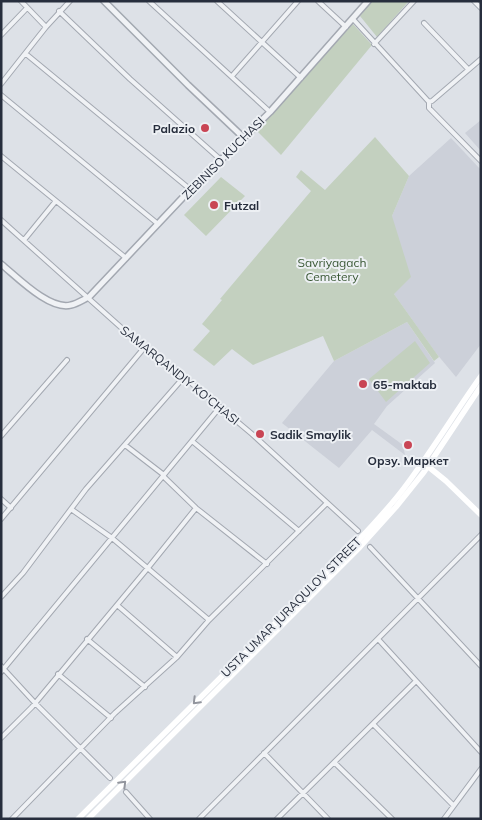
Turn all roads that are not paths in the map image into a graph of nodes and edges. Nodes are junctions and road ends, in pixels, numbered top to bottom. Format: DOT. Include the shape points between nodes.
graph roads {
  1 [pos="21,1"];
  2 [pos="70,1"];
  3 [pos="104,1"];
  4 [pos="149,1"];
  5 [pos="217,1"];
  6 [pos="298,1"];
  7 [pos="318,1"];
  8 [pos="368,1"];
  9 [pos="414,1"];
  10 [pos="474,1"];
  11 [pos="27,8"];
  12 [pos="481,8"];
  13 [pos="59,11"];
  14 [pos="353,19"];
  15 [pos="424,23"];
  16 [pos="346,27"];
  17 [pos="46,28"];
  18 [pos="1,35"];
  19 [pos="263,41"];
  20 [pos="374,44"];
  21 [pos="26,54"];
  22 [pos="481,59"];
  23 [pos="468,69"];
  24 [pos="232,76"];
  25 [pos="301,78"];
  26 [pos="1,84"];
  27 [pos="1,95"];
  28 [pos="429,102"];
  29 [pos="270,112"];
  30 [pos="244,138"];
  31 [pos="1,156"];
  32 [pos="221,160"];
  33 [pos="481,161"];
  34 [pos="191,190"];
  35 [pos="55,202"];
  36 [pos="1,220"];
  37 [pos="158,224"];
  38 [pos="24,240"];
  39 [pos="126,258"];
  40 [pos="1,264"];
  41 [pos="89,297"];
  42 [pos="144,348"];
  43 [pos="67,360"];
  44 [pos="481,376"];
  45 [pos="184,377"];
  46 [pos="481,386"];
  47 [pos="220,407"];
  48 [pos="1,436"];
  49 [pos="192,441"];
  50 [pos="125,444"];
  51 [pos="425,464"];
  52 [pos="164,476"];
  53 [pos="1,499"];
  54 [pos="327,503"];
  55 [pos="11,508"];
  56 [pos="196,508"];
  57 [pos="71,509"];
  58 [pos="481,515"];
  59 [pos="1,519"];
  60 [pos="299,531"];
  61 [pos="358,531"];
  62 [pos="481,536"];
  63 [pos="112,538"];
  64 [pos="370,547"];
  65 [pos="267,564"];
  66 [pos="147,569"];
  67 [pos="1,597"];
  68 [pos="417,598"];
  69 [pos="117,605"];
  70 [pos="209,620"];
  71 [pos="87,639"];
  72 [pos="378,640"];
  73 [pos="177,657"];
  74 [pos="481,666"];
  75 [pos="2,669"];
  76 [pos="58,674"];
  77 [pos="416,682"];
  78 [pos="145,687"];
  79 [pos="35,703"];
  80 [pos="111,718"];
  81 [pos="373,724"];
  82 [pos="1,738"];
  83 [pos="82,748"];
  84 [pos="264,752"];
  85 [pos="481,752"];
  86 [pos="335,763"];
  87 [pos="481,769"];
  88 [pos="110,778"];
  89 [pos="126,792"];
  90 [pos="303,792"];
  91 [pos="453,805"];
  92 [pos="12,819"];
  93 [pos="78,819"];
  94 [pos="88,819"];
  95 [pos="150,819"];
  96 [pos="199,819"];
  97 [pos="277,819"];
  98 [pos="328,819"];
  99 [pos="392,819"];
  100 [pos="444,819"];
  1 -- 11 [label="street"];
  2 -- 13 [label="street"];
  3 -- 30 [label="street"];
  4 -- 24 [label="street"];
  5 -- 19 [label="street"];
  6 -- 19 [label="street"];
  7 -- 16 [label="street"];
  8 -- 14 [label="street, ZEBINISO KUCHASI"];
  9 -- 20 [label="street"];
  10 -- 12 [label="street"];
  11 -- 17 [label="street"];
  11 -- 18 [label="street"];
  13 -- 17 [label="street"];
  13 -- 32 [label="street"];
  14 -- 16 [label="street, ZEBINISO KUCHASI"];
  14 -- 20 [label="street"];
  15 -- 23 [label="street"];
  16 -- 25 [label="street, ZEBINISO KUCHASI"];
  17 -- 21 [label="street"];
  19 -- 24 [label="street"];
  19 -- 25 [label="street"];
  20 -- 28 [label="street"];
  21 -- 26 [label="street"];
  21 -- 34 [label="street"];
  22 -- 23 [label="street"];
  23 -- 28 [label="street"];
  24 -- 29 [label="street"];
  25 -- 29 [label="street, ZEBINISO KUCHASI"];
  27 -- 37 [label="street"];
  28 -- 33 [label="street" via="429,108"];
  29 -- 30 [label="street, ZEBINISO KUCHASI"];
  30 -- 32 [label="street, ZEBINISO KUCHASI"];
  31 -- 35 [label="street"];
  32 -- 34 [label="street, ZEBINISO KUCHASI"];
  34 -- 37 [label="street, ZEBINISO KUCHASI"];
  35 -- 38 [label="street"];
  35 -- 39 [label="street"];
  36 -- 38 [label="street, SAMARQANDIY KO'CHASI"];
  37 -- 39 [label="street, ZEBINISO KUCHASI"];
  38 -- 41 [label="street, SAMARQANDIY KO'CHASI"];
  39 -- 41 [label="street, ZEBINISO KUCHASI"];
  40 -- 41 [label="street, ZEBINISO KUCHASI" via="49,302 71,305"];
  41 -- 42 [label="street, SAMARQANDIY KO'CHASI"];
  42 -- 45 [label="street, SAMARQANDIY KO'CHASI"];
  42 -- 55 [label="street"];
  43 -- 48 [label="street"];
  44 -- 51 [label="main road, USTA UMAR JURAQULOV STREET" via="452,416"];
  45 -- 47 [label="street, SAMARQANDIY KO'CHASI"];
  45 -- 50 [label="street"];
  46 -- 51 [label="main road, USTA UMAR JURAQULOV STREET"];
  47 -- 49 [label="street"];
  47 -- 54 [label="street, SAMARQANDIY KO'CHASI"];
  49 -- 52 [label="street"];
  49 -- 60 [label="street"];
  50 -- 52 [label="street"];
  50 -- 57 [label="street"];
  51 -- 58 [label="main road"];
  51 -- 93 [label="main road, USTA UMAR JURAQULOV STREET, one-way" via="354,545"];
  94 -- 51 [label="main road, USTA UMAR JURAQULOV STREET, one-way" via="360,547 396,507"];
  52 -- 56 [label="street"];
  52 -- 63 [label="street"];
  53 -- 55 [label="street"];
  54 -- 60 [label="street"];
  54 -- 61 [label="street, SAMARQANDIY KO'CHASI"];
  55 -- 59 [label="street"];
  56 -- 65 [label="street"];
  56 -- 66 [label="street"];
  57 -- 63 [label="street"];
  57 -- 67 [label="street"];
  60 -- 65 [label="street"];
  62 -- 68 [label="street"];
  63 -- 66 [label="street"];
  63 -- 75 [label="street"];
  64 -- 68 [label="street"];
  65 -- 70 [label="street"];
  66 -- 69 [label="street"];
  66 -- 70 [label="street"];
  68 -- 72 [label="street"];
  68 -- 74 [label="street"];
  69 -- 71 [label="street"];
  69 -- 73 [label="street"];
  70 -- 73 [label="street"];
  71 -- 76 [label="street"];
  71 -- 78 [label="street"];
  72 -- 77 [label="street"];
  72 -- 84 [label="street"];
  73 -- 78 [label="street"];
  75 -- 79 [label="street"];
  76 -- 79 [label="street"];
  76 -- 80 [label="street"];
  77 -- 81 [label="street"];
  77 -- 85 [label="street"];
  78 -- 80 [label="street"];
  79 -- 82 [label="street"];
  79 -- 83 [label="street"];
  80 -- 83 [label="street"];
  81 -- 86 [label="street"];
  81 -- 91 [label="street"];
  83 -- 88 [label="street"];
  83 -- 92 [label="street"];
  84 -- 90 [label="street"];
  84 -- 96 [label="street"];
  86 -- 90 [label="street"];
  86 -- 99 [label="street"];
  87 -- 91 [label="street"];
  89 -- 95 [label="street"];
  90 -- 97 [label="street"];
  90 -- 98 [label="street"];
  91 -- 100 [label="street"];
}
